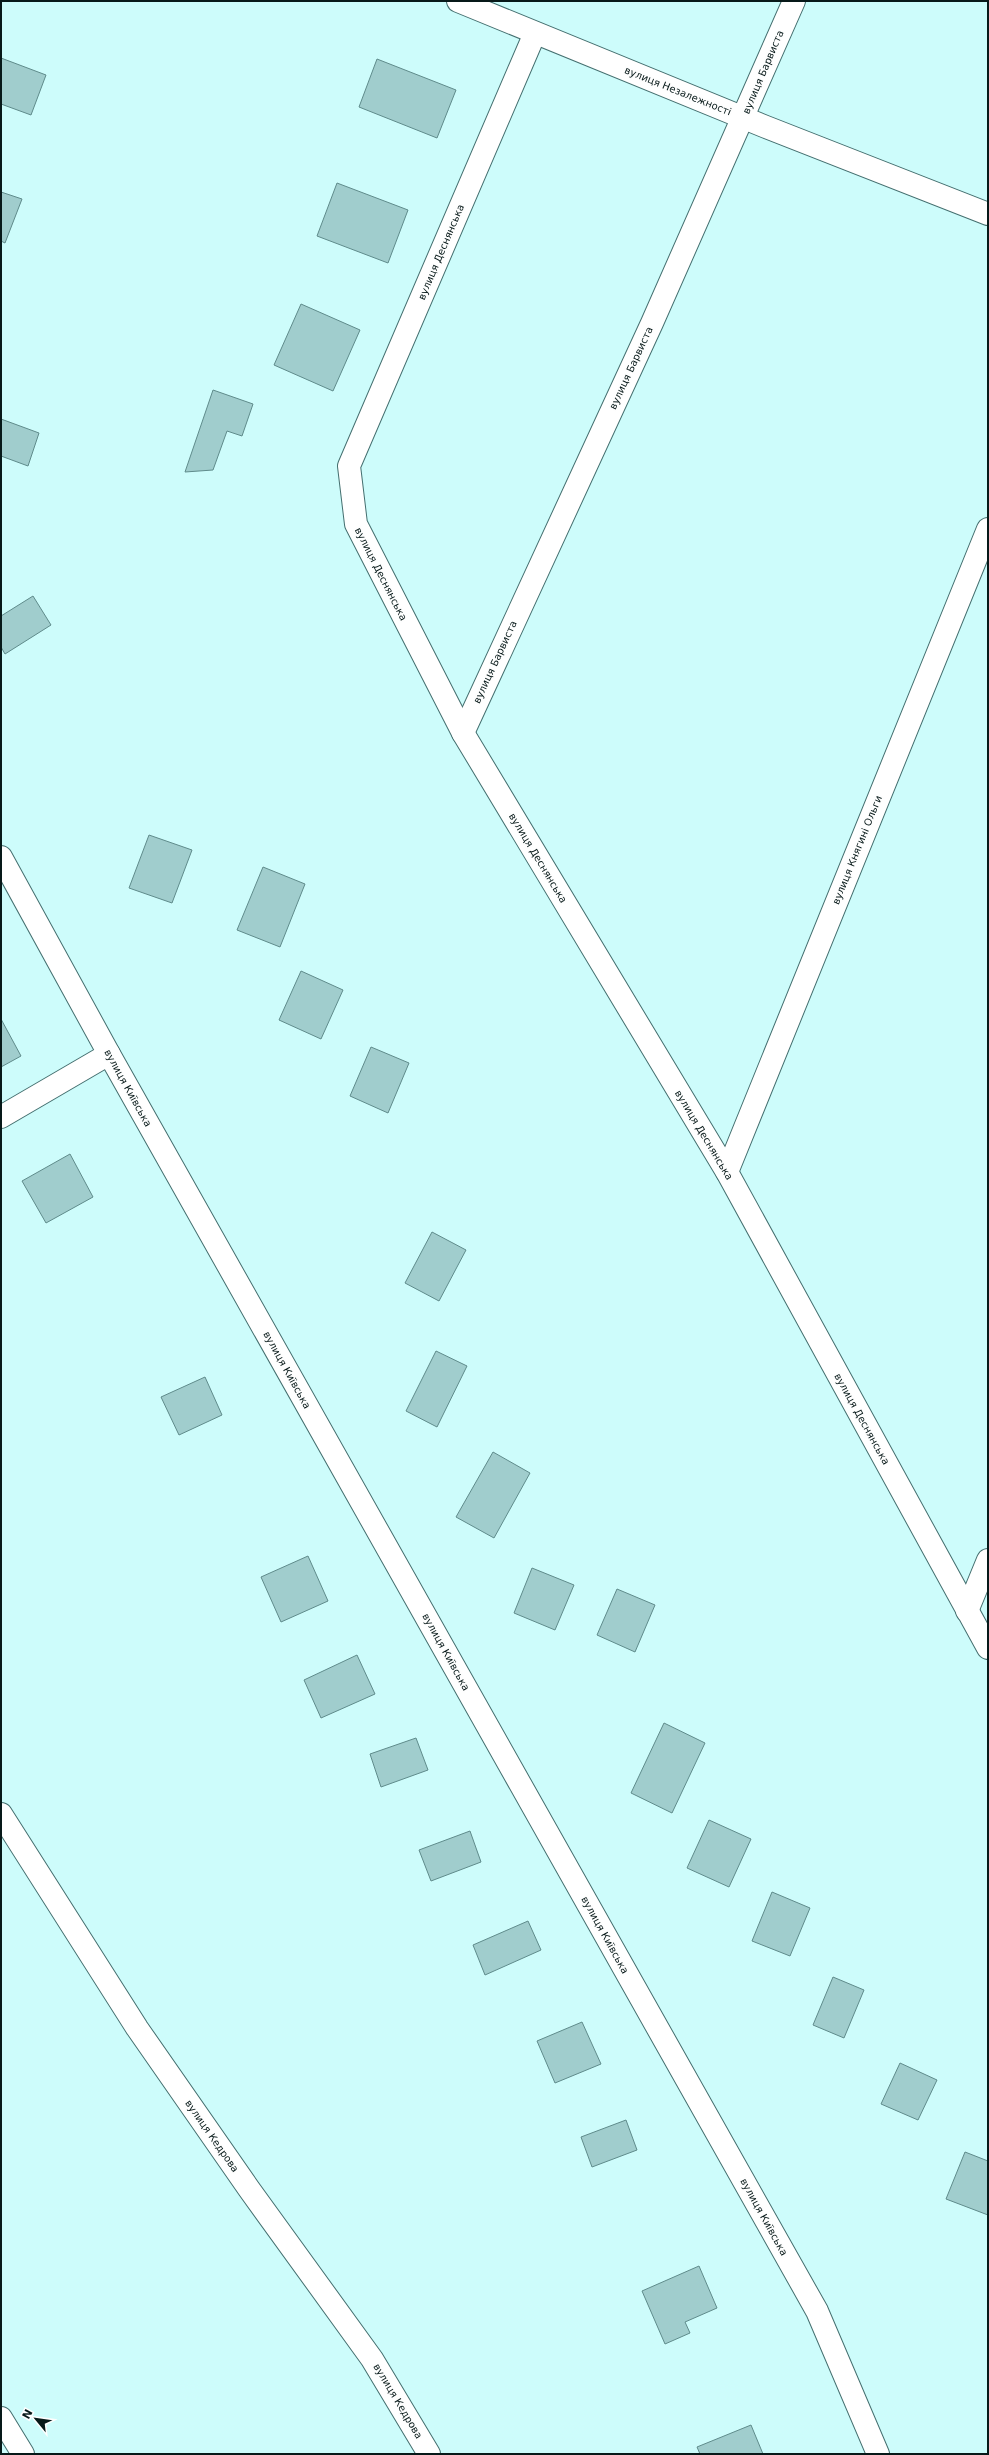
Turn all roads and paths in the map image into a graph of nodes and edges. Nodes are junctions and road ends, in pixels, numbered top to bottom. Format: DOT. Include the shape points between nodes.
graph roads {
  1 [pos="458,1"];
  2 [pos="794,1"];
  3 [pos="535,33"];
  4 [pos="743,118"];
  5 [pos="988,214"];
  6 [pos="988,529"];
  7 [pos="463,733"];
  8 [pos="1,857"];
  9 [pos="109,1054"];
  10 [pos="1,1117"];
  11 [pos="727,1172"];
  12 [pos="988,1560"];
  13 [pos="967,1611"];
  14 [pos="988,1648"];
  15 [pos="1,1814"];
  16 [pos="1,2418"];
  17 [pos="23,2454"];
  18 [pos="429,2454"];
  19 [pos="878,2454"];
  1 -- 3 [label="street, вулиця Незалежності"];
  2 -- 4 [label="street, вулиця Барвиста"];
  3 -- 4 [label="street, вулиця Незалежності"];
  3 -- 7 [label="street, вулиця Деснянська" via="349,466 356,524"];
  4 -- 5 [label="street, вулиця Незалежності"];
  4 -- 7 [label="street, вулиця Барвиста" via="652,323"];
  6 -- 11 [label="street, вулиця Княгині Ольги"];
  7 -- 11 [label="street, вулиця Деснянська"];
  8 -- 9 [label="street, вулиця Київська"];
  9 -- 10 [label="street"];
  9 -- 19 [label="street, вулиця Київська" via="817,2311"];
  11 -- 13 [label="street, вулиця Деснянська"];
  12 -- 13 [label="street"];
  13 -- 14 [label="street, вулиця Деснянська"];
  15 -- 18 [label="street, вулиця Кедрова" via="142,2034 249,2189 372,2359"];
  16 -- 17 [label="street"];
}
